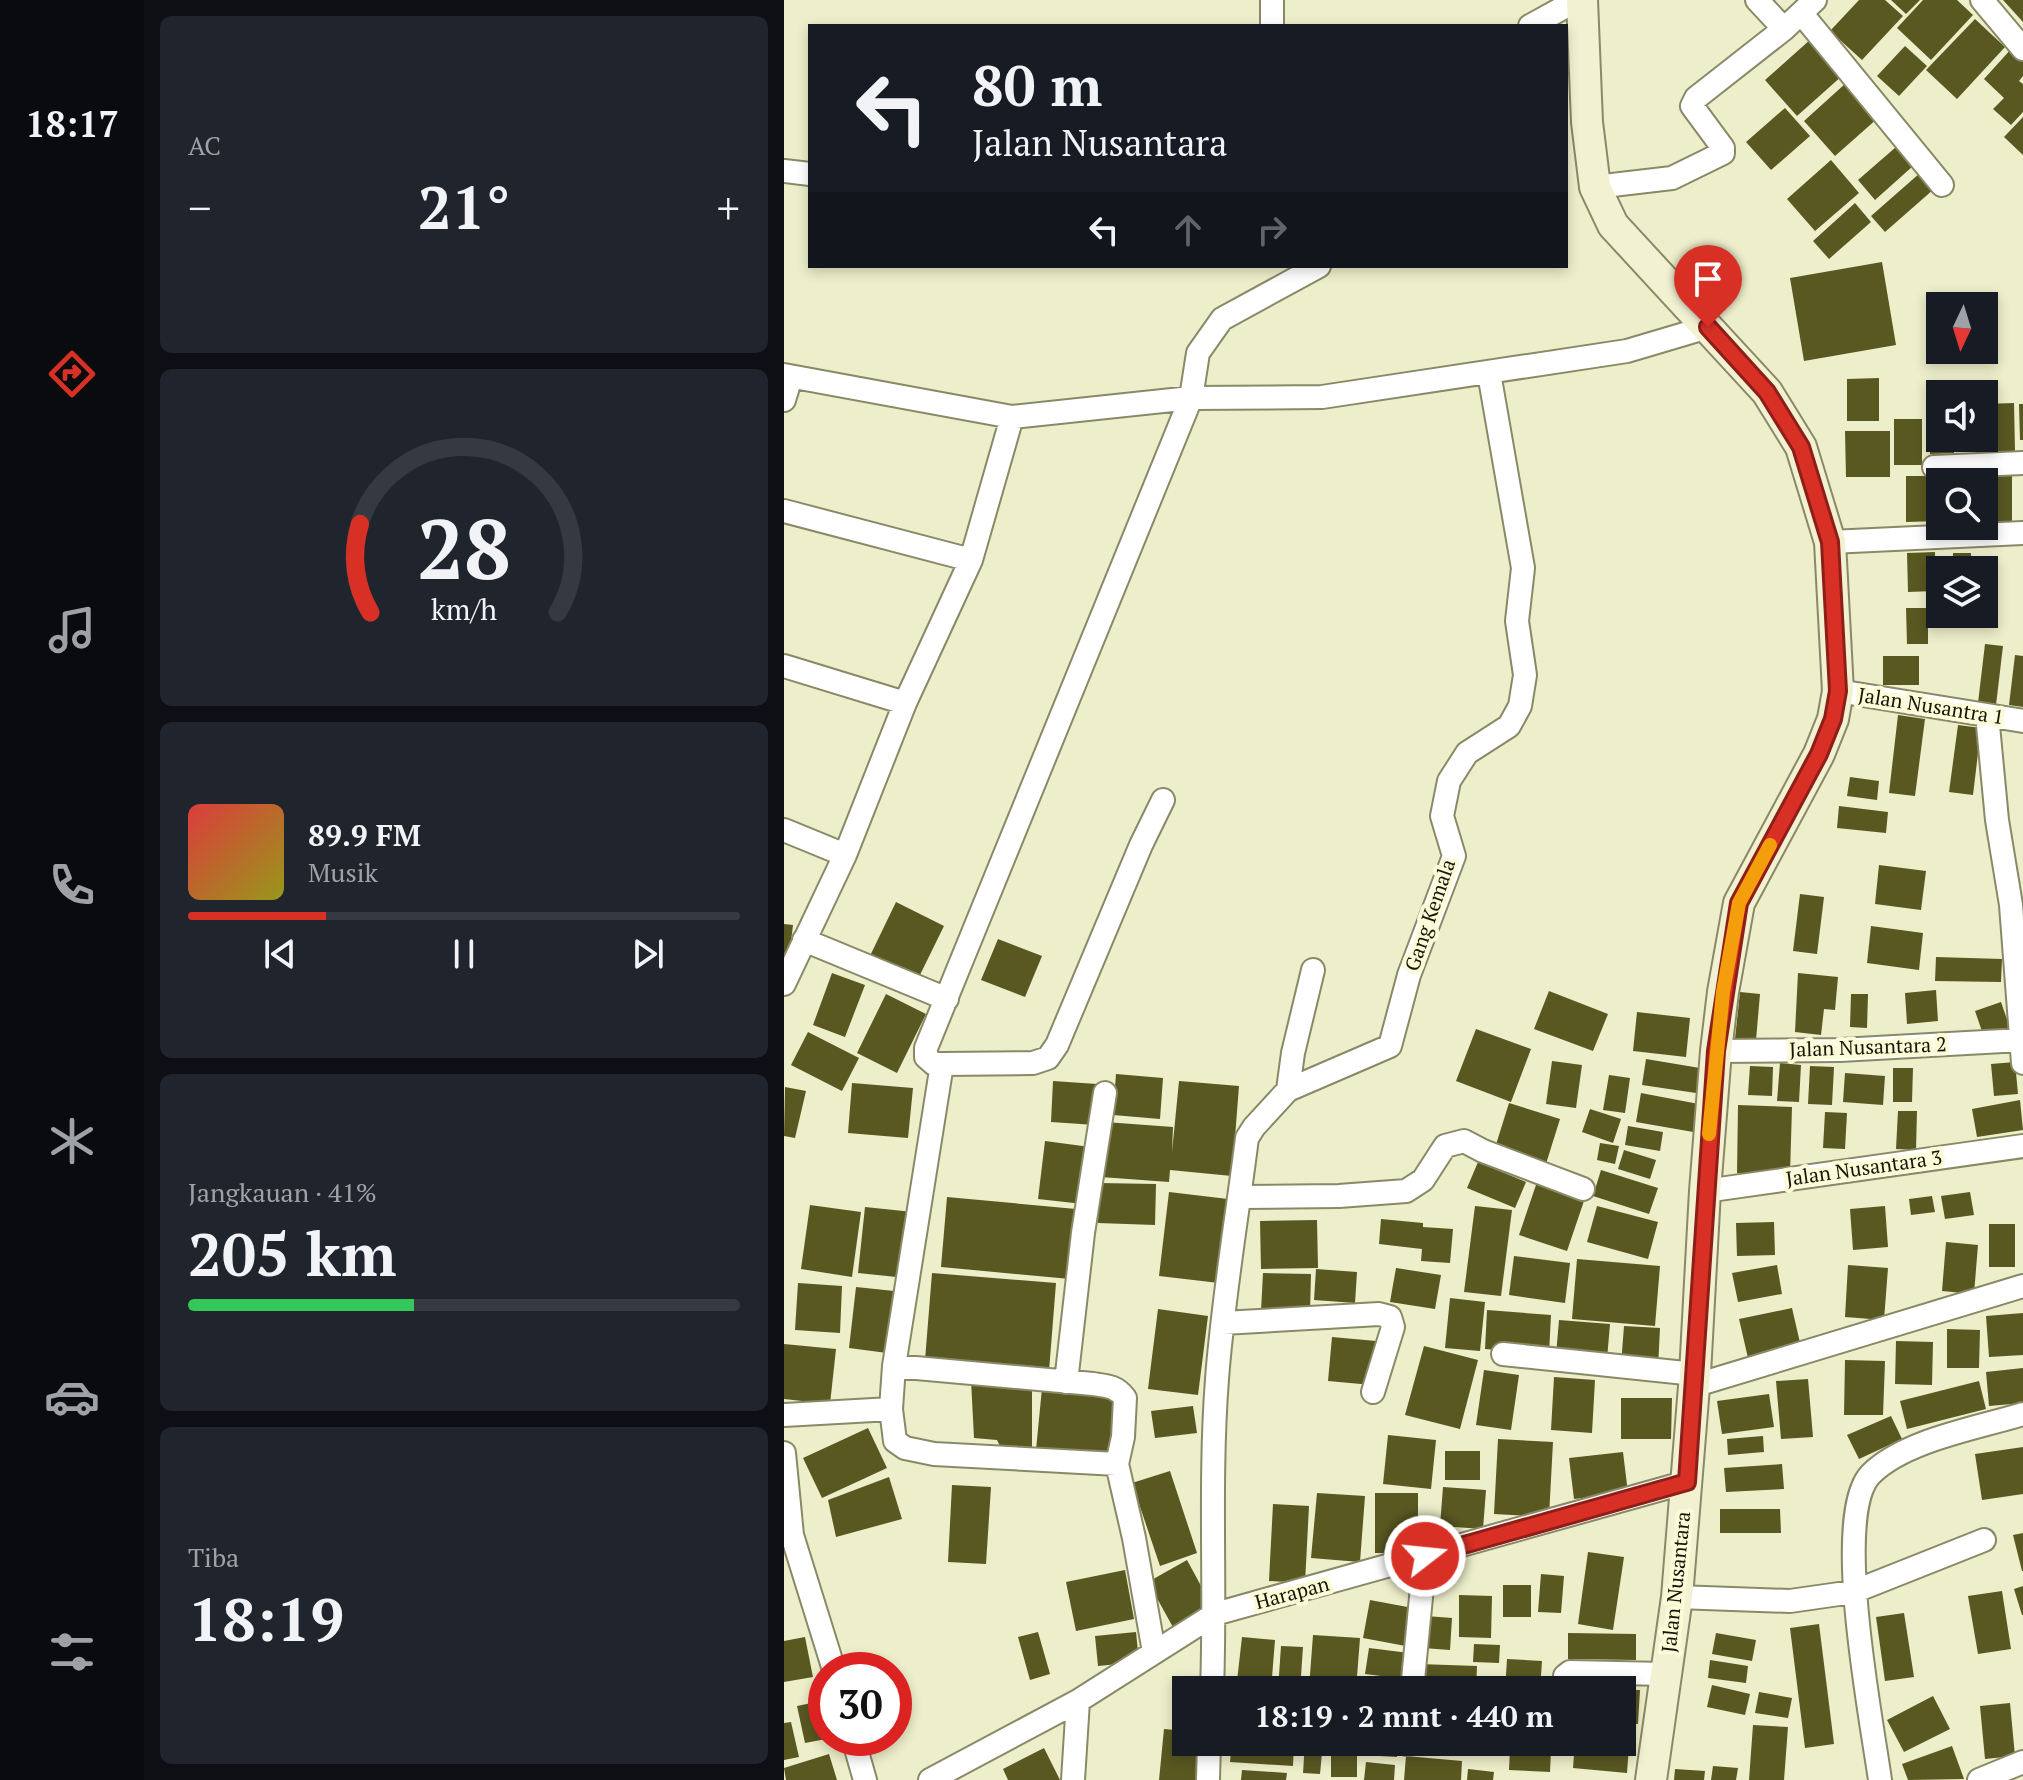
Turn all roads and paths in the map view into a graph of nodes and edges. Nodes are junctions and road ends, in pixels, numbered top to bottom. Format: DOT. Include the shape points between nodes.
graph roads {
  1 [pos="1272,0"];
  2 [pos="1580,0"];
  3 [pos="1757,0"];
  4 [pos="1982,0"];
  5 [pos="1808,7"];
  6 [pos="1272,24"];
  7 [pos="1534,24"];
  8 [pos="1784,29"];
  9 [pos="2023,49"];
  10 [pos="1576,128"];
  11 [pos="784,171"];
  12 [pos="808,174"];
  13 [pos="1942,185"];
  14 [pos="1595,187"];
  15 [pos="1315,268"];
  16 [pos="1708,327"];
  17 [pos="1489,373"];
  18 [pos="788,376"];
  19 [pos="1191,398"];
  20 [pos="784,400"];
  21 [pos="1012,417"];
  22 [pos="2023,463"];
  23 [pos="1934,467"];
  24 [pos="784,511"];
  25 [pos="2023,533"];
  26 [pos="1830,542"];
  27 [pos="971,560"];
  28 [pos="784,666"];
  29 [pos="1838,691"];
  30 [pos="905,703"];
  31 [pos="1987,715"];
  32 [pos="2023,721"];
  33 [pos="1163,800"];
  34 [pos="784,830"];
  35 [pos="845,855"];
  36 [pos="804,940"];
  37 [pos="1313,970"];
  38 [pos="784,984"];
  39 [pos="947,999"];
  40 [pos="2021,1040"];
  41 [pos="1716,1051"];
  42 [pos="2023,1063"];
  43 [pos="942,1064"];
  44 [pos="1288,1090"];
  45 [pos="1105,1093"];
  46 [pos="2023,1146"];
  47 [pos="1583,1189"];
  48 [pos="1705,1191"];
  49 [pos="1240,1197"];
  50 [pos="2023,1286"];
  51 [pos="1223,1323"];
  52 [pos="1503,1354"];
  53 [pos="894,1366"];
  54 [pos="1694,1380"];
  55 [pos="1066,1382"];
  56 [pos="1373,1392"];
  57 [pos="891,1409"];
  58 [pos="2023,1414"];
  59 [pos="784,1415"];
  60 [pos="784,1453"];
  61 [pos="1117,1464"];
  62 [pos="1687,1482"];
  63 [pos="1984,1540"];
  64 [pos="1425,1556"];
  65 [pos="1853,1592"];
  66 [pos="1677,1597"];
  67 [pos="1215,1614"];
  68 [pos="828,1652"];
  69 [pos="1154,1652"];
  70 [pos="1665,1674"];
  71 [pos="1213,1676"];
  72 [pos="1413,1676"];
  73 [pos="1565,1676"];
  74 [pos="1078,1701"];
  75 [pos="858,1756"];
  76 [pos="1209,1756"];
  77 [pos="2023,1762"];
  78 [pos="865,1780"];
  79 [pos="930,1780"];
  80 [pos="1073,1780"];
  81 [pos="1208,1780"];
  82 [pos="1651,1780"];
  83 [pos="1880,1780"];
  84 [pos="1979,1780"];
  1 -- 6 [label="street"];
  2 -- 7 [label="street"];
  2 -- 10 [label="street, Jalan Nusantara"];
  3 -- 8 [label="street"];
  4 -- 9 [label="street"];
  5 -- 8 [label="street"];
  5 -- 13 [label="street"];
  8 -- 14 [label="street" via="1692,106 1723,153 1672,178"];
  10 -- 14 [label="street, Jalan Nusantara"];
  11 -- 12 [label="street"];
  14 -- 16 [label="street, Jalan Nusantara" via="1613,225"];
  15 -- 19 [label="street" via="1222,319 1198,353"];
  16 -- 17 [label="street" via="1627,351"];
  16 -- 26 [label="street, Jalan Nusantara" via="1767,392 1801,447"];
  17 -- 19 [label="street" via="1322,397"];
  17 -- 44 [label="street, Gang Kemala" via="1523,568 1517,621 1525,675 1520,706 1509,726 1467,753 1449,781 1442,816 1454,856 1409,975 1390,1046"];
  18 -- 20 [label="street"];
  18 -- 21 [label="street"];
  19 -- 21 [label="street"];
  19 -- 39 [label="street"];
  21 -- 27 [label="street"];
  22 -- 23 [label="street"];
  24 -- 27 [label="street"];
  25 -- 26 [label="street"];
  26 -- 29 [label="street, Jalan Nusantara"];
  27 -- 30 [label="street"];
  28 -- 30 [label="street"];
  29 -- 31 [label="street, Jalan Nusantra 1"];
  29 -- 41 [label="street, Jalan Nusantara" via="1819,754 1739,903"];
  30 -- 35 [label="street"];
  31 -- 32 [label="street, Jalan Nusantra 1"];
  31 -- 40 [label="street" via="2011,905"];
  33 -- 43 [label="street" via="1048,1058 1033,1063"];
  34 -- 35 [label="street"];
  35 -- 36 [label="street"];
  36 -- 38 [label="street"];
  36 -- 39 [label="street"];
  37 -- 44 [label="street"];
  39 -- 43 [label="street" via="926,1048 926,1057"];
  40 -- 41 [label="street, Jalan Nusantara 2"];
  40 -- 42 [label="street"];
  41 -- 48 [label="street, Jalan Nusantara"];
  43 -- 53 [label="street"];
  44 -- 49 [label="street" via="1247,1138"];
  45 -- 55 [label="street"];
  46 -- 48 [label="street, Jalan Nusantara 3"];
  47 -- 49 [label="street" via="1464,1141 1445,1146 1423,1180 1406,1191"];
  48 -- 54 [label="street, Jalan Nusantara"];
  49 -- 51 [label="street"];
  50 -- 54 [label="street"];
  51 -- 56 [label="street" via="1390,1317 1393,1327"];
  51 -- 67 [label="street" via="1213,1458"];
  52 -- 54 [label="street"];
  53 -- 55 [label="street"];
  53 -- 57 [label="street"];
  54 -- 62 [label="street, Jalan Nusantara"];
  55 -- 61 [label="street" via="1115,1387 1125,1398"];
  57 -- 59 [label="street"];
  57 -- 61 [label="street" via="895,1441 905,1448"];
  58 -- 65 [label="street" via="1924,1444 1870,1475 1859,1491 1855,1515"];
  60 -- 68 [label="street" via="792,1535"];
  61 -- 69 [label="street"];
  62 -- 64 [label="street, Harapan"];
  62 -- 66 [label="street, Jalan Nusantara"];
  63 -- 65 [label="street"];
  64 -- 67 [label="street, Harapan"];
  64 -- 72 [label="street"];
  65 -- 66 [label="street" via="1790,1601"];
  65 -- 83 [label="street"];
  66 -- 70 [label="street, Jalan Nusantara"];
  67 -- 69 [label="street, Harapan"];
  67 -- 71 [label="street"];
  69 -- 74 [label="street, Harapan"];
  70 -- 73 [label="street"];
  70 -- 82 [label="street, Jalan Nusantara"];
  74 -- 79 [label="street, Harapan"];
  74 -- 80 [label="street"];
  75 -- 78 [label="street"];
  76 -- 81 [label="street"];
  77 -- 84 [label="street"];
}
